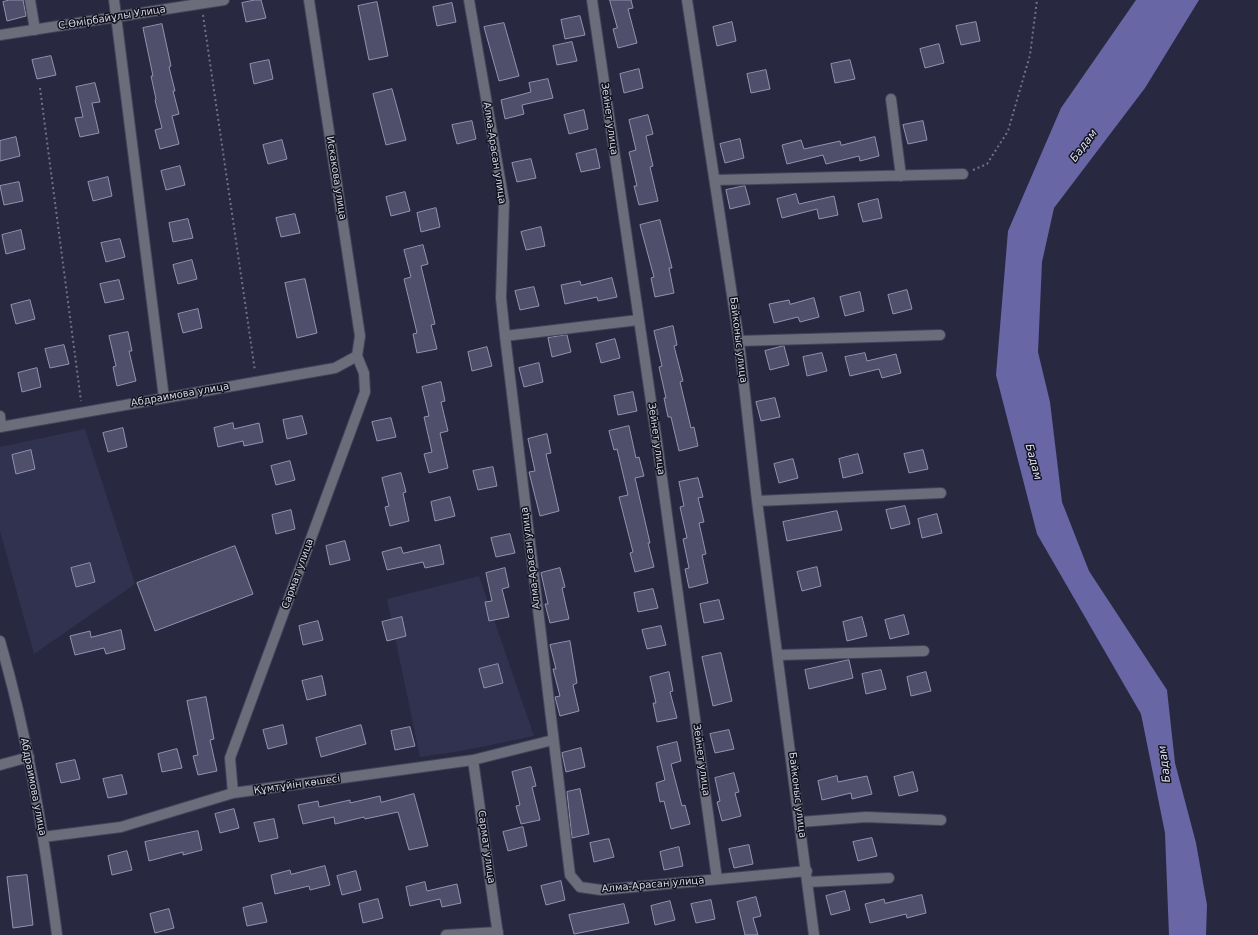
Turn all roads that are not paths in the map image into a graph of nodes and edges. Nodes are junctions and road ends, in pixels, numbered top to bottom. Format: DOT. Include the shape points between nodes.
graph roads {
  1 [pos="30,0"];
  2 [pos="114,0"];
  3 [pos="224,0"];
  4 [pos="309,0"];
  5 [pos="469,0"];
  6 [pos="592,0"];
  7 [pos="687,0"];
  8 [pos="116,17"];
  9 [pos="34,30"];
  10 [pos="0,35"];
  11 [pos="890,99"];
  12 [pos="963,174"];
  13 [pos="901,176"];
  14 [pos="716,180"];
  15 [pos="638,320"];
  16 [pos="940,335"];
  17 [pos="504,336"];
  18 [pos="739,341"];
  19 [pos="357,356"];
  20 [pos="164,398"];
  21 [pos="0,416"];
  22 [pos="1,427"];
  23 [pos="941,494"];
  24 [pos="757,501"];
  25 [pos="0,641"];
  26 [pos="924,651"];
  27 [pos="779,655"];
  28 [pos="552,740"];
  29 [pos="29,757"];
  30 [pos="473,760"];
  31 [pos="0,766"];
  32 [pos="233,794"];
  33 [pos="941,820"];
  34 [pos="800,822"];
  35 [pos="43,837"];
  36 [pos="807,871"];
  37 [pos="889,878"];
  38 [pos="717,879"];
  39 [pos="808,882"];
  40 [pos="498,934"];
  41 [pos="57,935"];
  42 [pos="446,935"];
  43 [pos="814,935"];
  1 -- 9 [label="street"];
  2 -- 8 [label="street"];
  3 -- 8 [label="street, С.Өмірбайұлы Улица"];
  4 -- 19 [label="street, Искакова улица" via="360,336"];
  5 -- 17 [label="street, Алма-Арасан улица" via="504,202 501,298"];
  6 -- 15 [label="street, Зейнет улица"];
  7 -- 14 [label="street, Байконыс улица"];
  8 -- 9 [label="street, С.Өмірбайұлы Улица"];
  8 -- 20 [label="street"];
  9 -- 10 [label="street, С.Өмірбайұлы Улица"];
  11 -- 13 [label="street"];
  12 -- 13 [label="street"];
  13 -- 14 [label="street"];
  14 -- 18 [label="street, Байконыс улица"];
  15 -- 17 [label="street"];
  15 -- 38 [label="street, Зейнет улица"];
  16 -- 18 [label="street"];
  17 -- 28 [label="street, Алма-Арасан улица"];
  18 -- 24 [label="street, Байконыс улица"];
  19 -- 20 [label="street, Абдраимова улица" via="335,368"];
  19 -- 32 [label="street, Сармат улица" via="364,374 365,392 230,758"];
  20 -- 22 [label="street, Абдраимова улица"];
  21 -- 22 [label="street"];
  23 -- 24 [label="street"];
  24 -- 27 [label="street, Байконыс улица"];
  25 -- 29 [label="street, Абдраимова улица"];
  26 -- 27 [label="street"];
  27 -- 34 [label="street, Байконыс улица"];
  28 -- 30 [label="street, Құмтұйiн көшесі"];
  28 -- 38 [label="street, Алма-Арасан улица" via="570,875 580,887 601,890"];
  29 -- 31 [label="street"];
  29 -- 35 [label="street, Абдраимова улица"];
  30 -- 32 [label="street, Құмтұйiн көшесі"];
  30 -- 40 [label="street, Сармат улица"];
  32 -- 35 [label="street, Құмтұйiн көшесі" via="121,827"];
  33 -- 34 [label="street" via="866,817"];
  34 -- 36 [label="street, Байконыс улица"];
  35 -- 41 [label="street, Абдраимова улица"];
  36 -- 38 [label="street, Алма-Арасан улица"];
  36 -- 39 [label="street, Байконыс улица"];
  37 -- 39 [label="street"];
  39 -- 43 [label="street, Байконыс улица"];
  40 -- 42 [label="street"];
}
